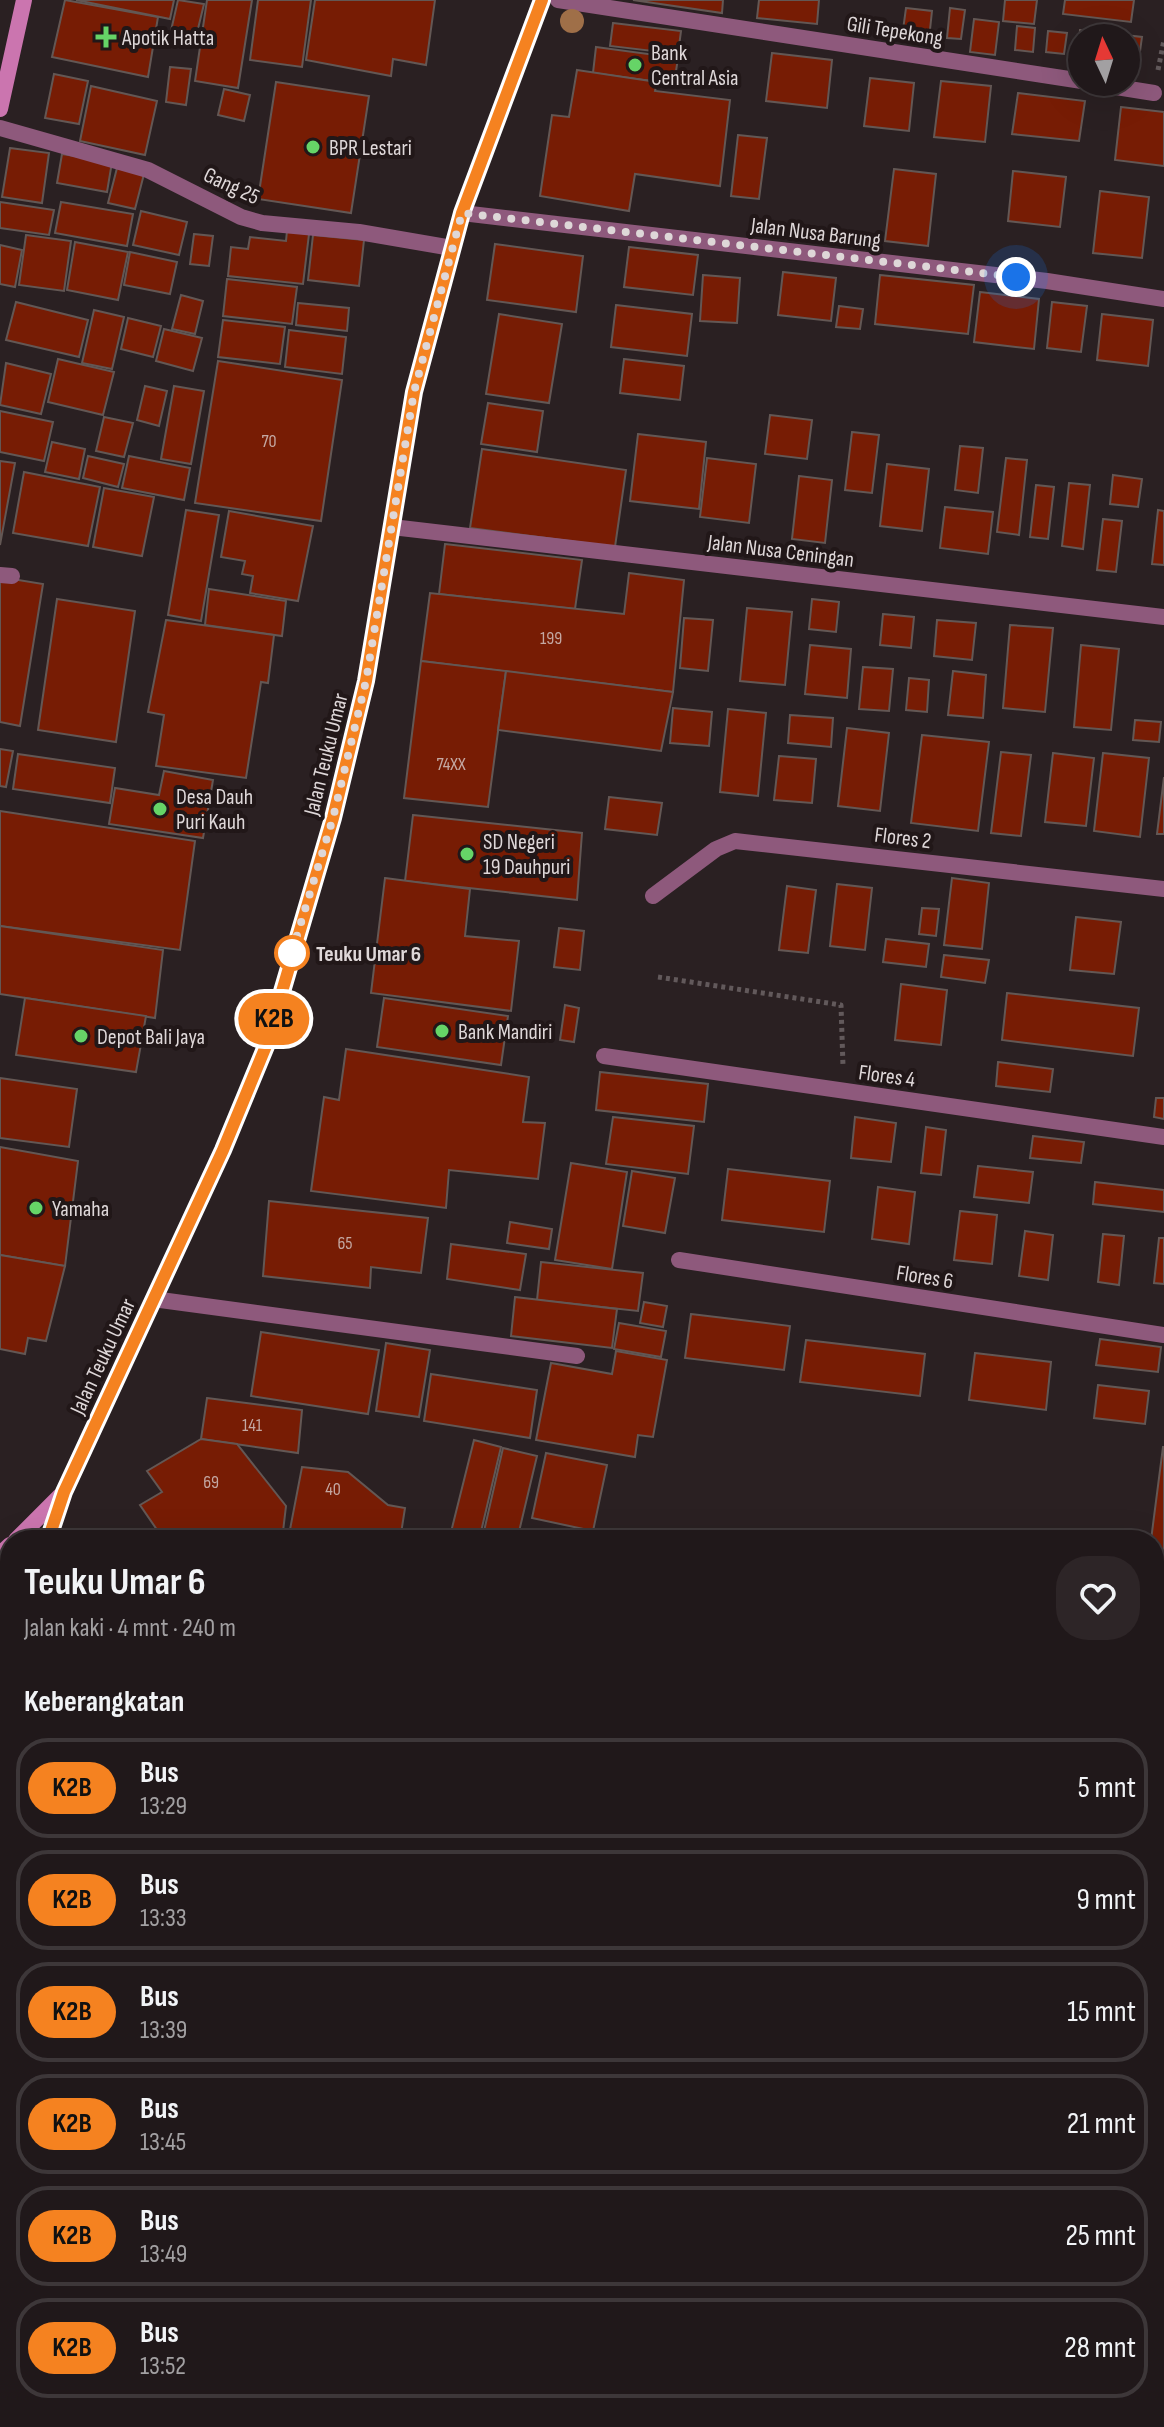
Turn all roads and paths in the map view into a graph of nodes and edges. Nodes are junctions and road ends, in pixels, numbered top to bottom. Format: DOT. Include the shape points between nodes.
graph roads {
  1 [pos="24,0"];
  2 [pos="542,0"];
  3 [pos="558,0"];
  4 [pos="1068,80"];
  5 [pos="1140,91"];
  6 [pos="1154,93"];
  7 [pos="0,109"];
  8 [pos="0,128"];
  9 [pos="462,213"];
  10 [pos="452,248"];
  11 [pos="1164,299"];
  12 [pos="392,527"];
  13 [pos="1164,617"];
  14 [pos="1164,889"];
  15 [pos="653,896"];
  16 [pos="658,977"];
  17 [pos="604,1056"];
  18 [pos="844,1091"];
  19 [pos="1164,1137"];
  20 [pos="679,1260"];
  21 [pos="153,1299"];
  22 [pos="1164,1335"];
  23 [pos="577,1356"];
  24 [pos="64,1492"];
  25 [pos="26,1530"];
  26 [pos="51,1530"];
  1 -- 7 [label="main road"];
  2 -- 9 [label="main road, Jalan Teuku Umar"];
  3 -- 4 [label="street, Gili Tepekong"];
  5 -- 6 [label="street, Gili Tepekong"];
  8 -- 10 [label="street, Gang 25" via="148,170 252,220"];
  9 -- 10 [label="main road, Jalan Teuku Umar"];
  9 -- 11 [label="street, Jalan Nusa Barung"];
  10 -- 12 [label="main road, Jalan Teuku Umar" via="414,392"];
  12 -- 13 [label="street, Jalan Nusa Ceningan"];
  12 -- 21 [label="main road, Jalan Teuku Umar" via="333,818 266,1046"];
  14 -- 15 [label="street, Flores 2" via="735,841"];
  16 -- 18 [label="path" via="841,1005"];
  17 -- 18 [label="street, Flores 4"];
  18 -- 19 [label="street, Flores 4"];
  20 -- 22 [label="street, Flores 6"];
  21 -- 23 [label="street"];
  21 -- 24 [label="main road, Jalan Teuku Umar"];
  24 -- 25 [label="main road, Jalan Teuku Umar"];
  24 -- 26 [label="main road, Jalan Teuku Umar"];
}
